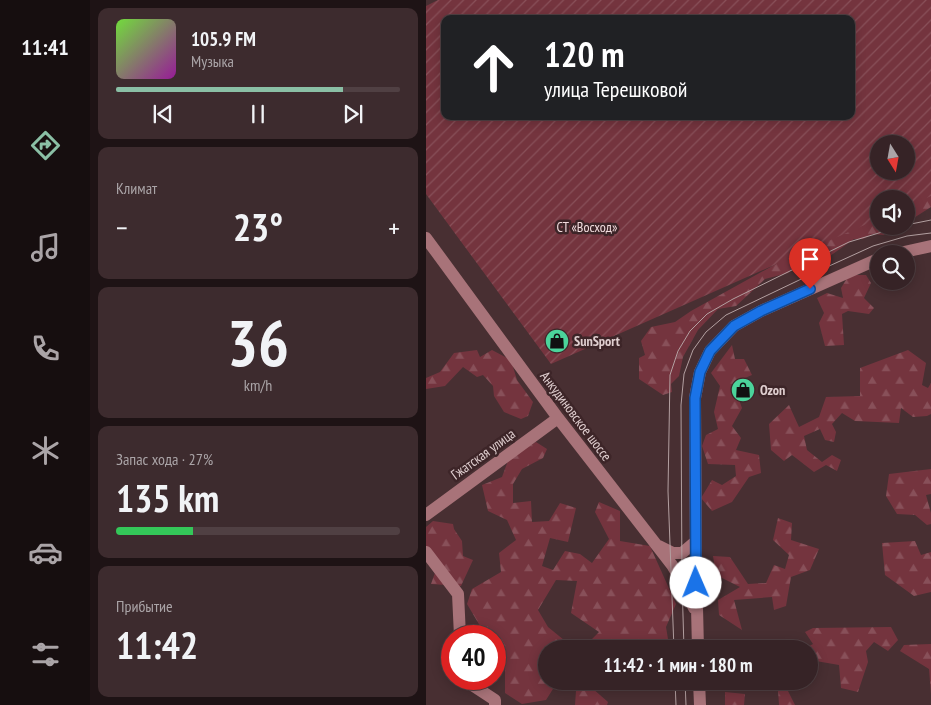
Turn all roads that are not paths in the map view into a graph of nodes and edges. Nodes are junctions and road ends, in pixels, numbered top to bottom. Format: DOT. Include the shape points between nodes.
graph roads {
  1 [pos="426,238"];
  2 [pos="931,246"];
  3 [pos="915,250"];
  4 [pos="870,263"];
  5 [pos="558,418"];
  6 [pos="426,515"];
  7 [pos="695,542"];
  8 [pos="656,545"];
  9 [pos="426,552"];
  10 [pos="697,615"];
  11 [pos="459,625"];
  12 [pos="698,640"];
  13 [pos="480,690"];
  14 [pos="699,690"];
  15 [pos="495,705"];
  16 [pos="700,705"];
  1 -- 5 [label="street, Анкудиновское шоссе"];
  2 -- 3 [label="street"];
  4 -- 7 [label="street" via="761,311 734,326 710,351 700,372 695,398"];
  5 -- 6 [label="street, Гжатская улица"];
  5 -- 8 [label="street, Анкудиновское шоссе"];
  7 -- 8 [label="street" via="682,553 673,553"];
  7 -- 10 [label="street"];
  8 -- 10 [label="street, Анкудиновское шоссе" via="682,582"];
  9 -- 11 [label="street" via="458,594"];
  10 -- 12 [label="street"];
  13 -- 15 [label="street" via="495,700"];
  14 -- 16 [label="street"];
}
